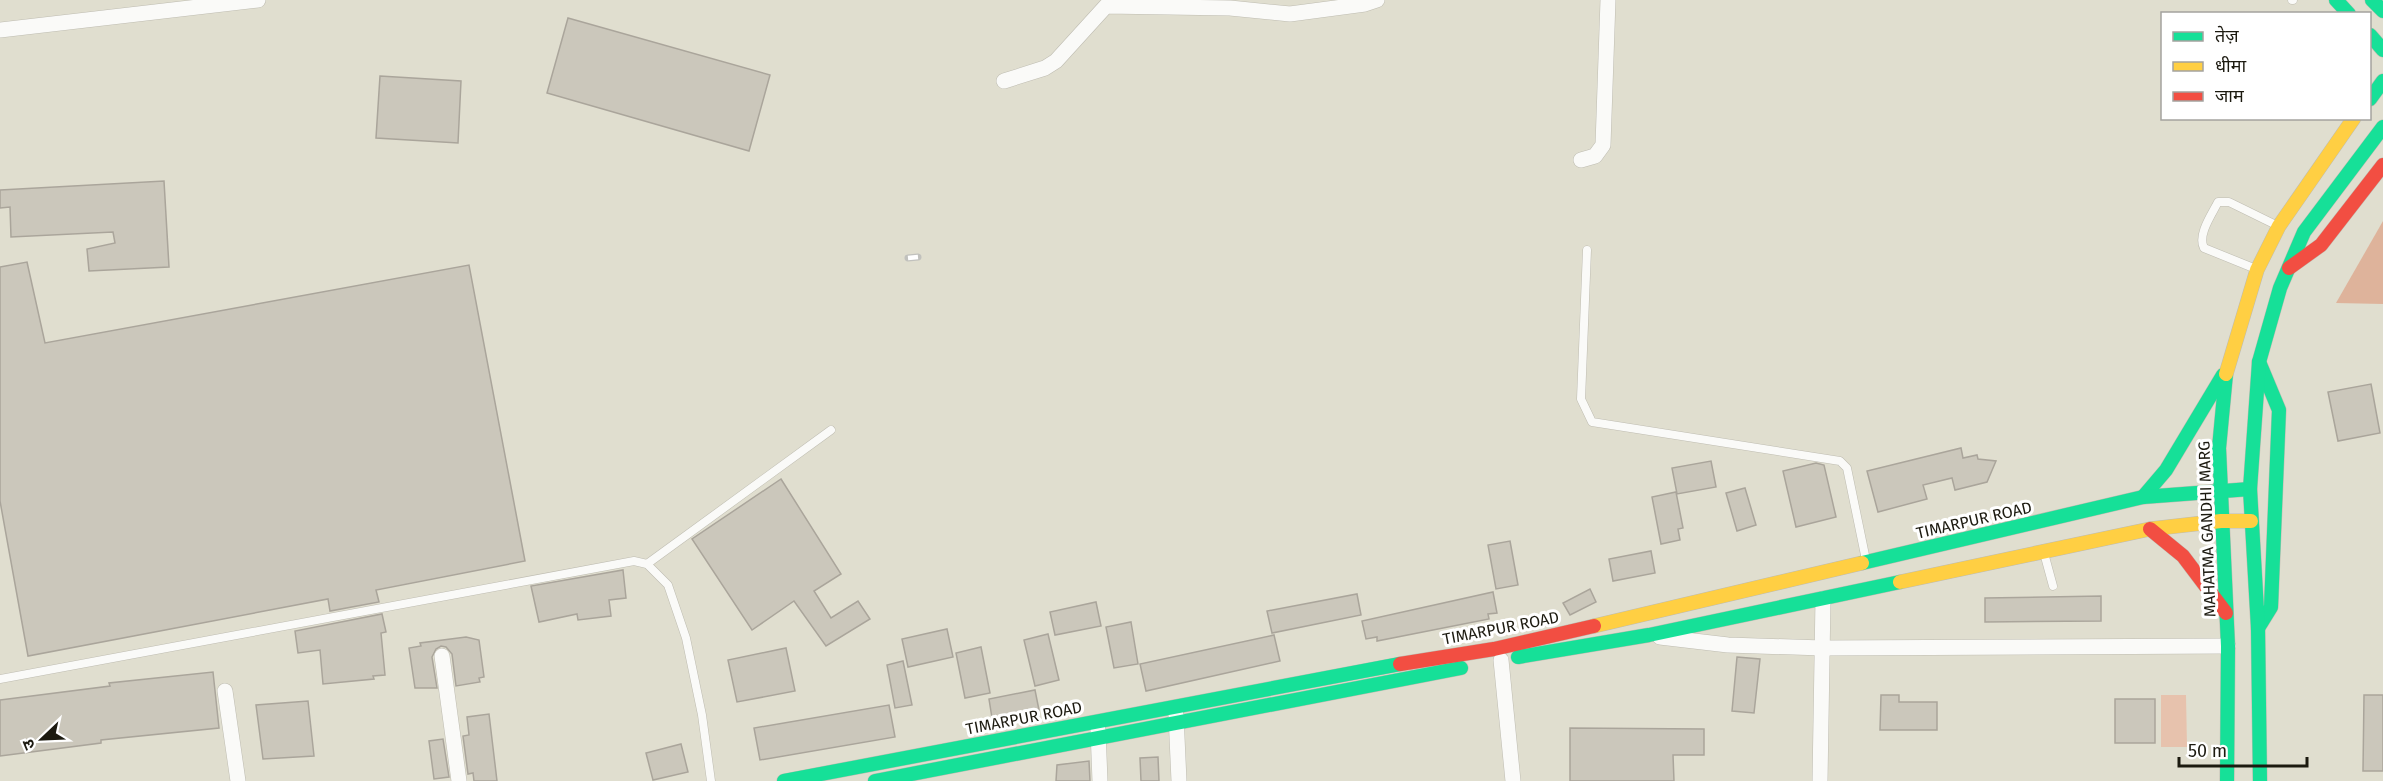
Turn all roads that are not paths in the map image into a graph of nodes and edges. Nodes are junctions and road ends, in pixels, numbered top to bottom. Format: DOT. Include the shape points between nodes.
graph roads {
  1 [pos="258,0"];
  2 [pos="1377,0"];
  3 [pos="1608,0"];
  4 [pos="2336,0"];
  5 [pos="2372,0"];
  6 [pos="1197,3"];
  7 [pos="2383,11"];
  8 [pos="2347,12"];
  9 [pos="0,30"];
  10 [pos="2371,36"];
  11 [pos="2383,50"];
  12 [pos="1004,81"];
  13 [pos="2383,81"];
  14 [pos="2371,98"];
  15 [pos="2345,120"];
  16 [pos="2353,120"];
  17 [pos="2383,127"];
  18 [pos="2342,135"];
  19 [pos="1581,160"];
  20 [pos="2383,165"];
  21 [pos="2279,226"];
  22 [pos="1587,250"];
  23 [pos="2289,268"];
  24 [pos="2257,270"];
  25 [pos="2259,362"];
  26 [pos="2226,370"];
  27 [pos="831,430"];
  28 [pos="2250,489"];
  29 [pos="2220,490"];
  30 [pos="2144,497"];
  31 [pos="2221,521"];
  32 [pos="2251,521"];
  33 [pos="2150,529"];
  34 [pos="2044,552"];
  35 [pos="1867,562"];
  36 [pos="647,564"];
  37 [pos="2053,586"];
  38 [pos="1823,599"];
  39 [pos="1646,614"];
  40 [pos="2227,614"];
  41 [pos="2258,628"];
  42 [pos="1649,635"];
  43 [pos="2228,646"];
  44 [pos="1823,648"];
  45 [pos="1502,653"];
  46 [pos="442,656"];
  47 [pos="0,679"];
  48 [pos="225,691"];
  49 [pos="1176,706"];
  50 [pos="1098,721"];
  51 [pos="1176,725"];
  52 [pos="1099,738"];
  53 [pos="933,753"];
  54 [pos="935,775"];
  55 [pos="792,780"];
  56 [pos="238,781"];
  57 [pos="459,781"];
  58 [pos="711,781"];
  59 [pos="875,781"];
  60 [pos="1100,781"];
  61 [pos="1179,781"];
  62 [pos="1513,781"];
  63 [pos="1820,781"];
  64 [pos="2227,781"];
  65 [pos="2260,781"];
  1 -- 9 [label="street"];
  2 -- 6 [label="street" via="1290,14"];
  3 -- 19 [label="street" via="1603,145 1595,156"];
  4 -- 8 [label="street"];
  5 -- 7 [label="street"];
  6 -- 12 [label="street" via="1106,6 1056,61"];
  10 -- 11 [label="street"];
  13 -- 14 [label="street"];
  15 -- 18 [label="street"];
  16 -- 18 [label="street, MAHATMA GANDHI MARG"];
  17 -- 23 [label="street" via="2304,232"];
  18 -- 21 [label="street, MAHATMA GANDHI MARG"];
  20 -- 23 [label="street" via="2321,245"];
  21 -- 24 [label="street, MAHATMA GANDHI MARG"];
  21 -- 24 [label="lane" via="2229,202 2218,202 2203,234 2204,248"];
  22 -- 35 [label="lane" via="1581,399 1592,422 1840,460 1847,468"];
  23 -- 25 [label="street"];
  24 -- 26 [label="street, MAHATMA GANDHI MARG"];
  25 -- 28 [label="street"];
  25 -- 41 [label="street" via="2279,410 2271,607"];
  26 -- 29 [label="street, MAHATMA GANDHI MARG" via="2219,448"];
  26 -- 30 [label="street" via="2166,470"];
  27 -- 36 [label="lane"];
  28 -- 29 [label="street, TIMARPUR ROAD"];
  28 -- 32 [label="street"];
  29 -- 30 [label="street, TIMARPUR ROAD"];
  29 -- 31 [label="street, MAHATMA GANDHI MARG"];
  30 -- 35 [label="street, TIMARPUR ROAD"];
  31 -- 32 [label="street, TIMARPUR ROAD"];
  31 -- 33 [label="street, TIMARPUR ROAD"];
  31 -- 40 [label="street, MAHATMA GANDHI MARG"];
  32 -- 41 [label="street"];
  33 -- 34 [label="street, TIMARPUR ROAD"];
  33 -- 40 [label="street" via="2186,557"];
  34 -- 37 [label="lane"];
  34 -- 38 [label="street, TIMARPUR ROAD"];
  35 -- 39 [label="street, TIMARPUR ROAD"];
  36 -- 47 [label="lane" via="634,561"];
  36 -- 58 [label="lane" via="668,585 686,638"];
  38 -- 42 [label="street, TIMARPUR ROAD"];
  38 -- 44 [label="street"];
  39 -- 42 [label="street"];
  39 -- 45 [label="street, TIMARPUR ROAD"];
  40 -- 43 [label="street, MAHATMA GANDHI MARG"];
  41 -- 65 [label="street"];
  42 -- 44 [label="street" via="1720,644"];
  42 -- 45 [label="street, TIMARPUR ROAD"];
  43 -- 44 [label="street"];
  43 -- 64 [label="street, MAHATMA GANDHI MARG"];
  44 -- 63 [label="street"];
  45 -- 49 [label="street, TIMARPUR ROAD"];
  45 -- 51 [label="street, TIMARPUR ROAD"];
  45 -- 62 [label="street"];
  46 -- 57 [label="street"];
  48 -- 56 [label="street"];
  49 -- 50 [label="street, TIMARPUR ROAD"];
  49 -- 51 [label="street"];
  50 -- 52 [label="street"];
  50 -- 53 [label="street, TIMARPUR ROAD"];
  51 -- 52 [label="street, TIMARPUR ROAD"];
  51 -- 61 [label="street"];
  52 -- 54 [label="street, TIMARPUR ROAD"];
  52 -- 60 [label="street"];
  53 -- 54 [label="street"];
  53 -- 55 [label="street, TIMARPUR ROAD"];
  54 -- 59 [label="street, TIMARPUR ROAD"];
}
